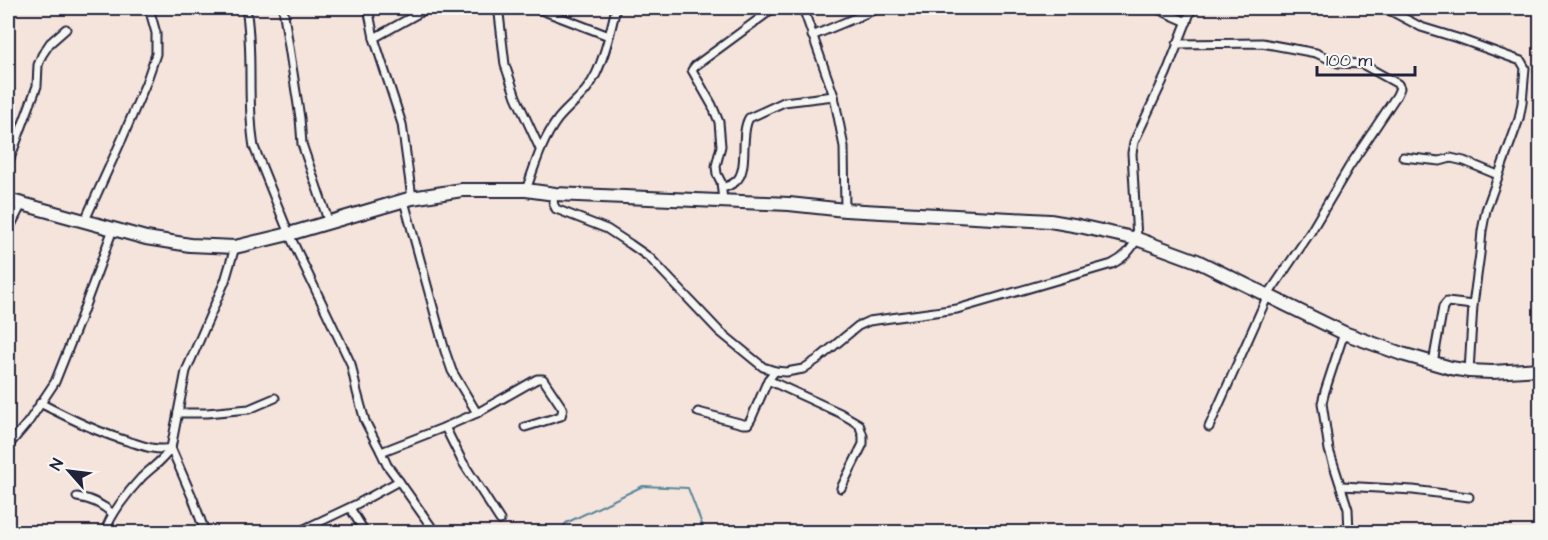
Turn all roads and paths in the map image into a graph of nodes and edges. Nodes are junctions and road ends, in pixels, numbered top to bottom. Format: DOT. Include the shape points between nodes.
graph roads {
  1 [pos="149,8"];
  2 [pos="246,8"];
  3 [pos="283,8"];
  4 [pos="368,8"];
  5 [pos="428,8"];
  6 [pos="500,8"];
  7 [pos="536,8"];
  8 [pos="616,8"];
  9 [pos="774,8"];
  10 [pos="803,8"];
  11 [pos="879,8"];
  12 [pos="1155,8"];
  13 [pos="1192,8"];
  14 [pos="1385,8"];
  15 [pos="1187,22"];
  16 [pos="66,29"];
  17 [pos="609,36"];
  18 [pos="812,36"];
  19 [pos="374,39"];
  20 [pos="1177,44"];
  21 [pos="834,96"];
  22 [pos="540,149"];
  23 [pos="1403,157"];
  24 [pos="8,164"];
  25 [pos="1498,175"];
  26 [pos="526,190"];
  27 [pos="555,194"];
  28 [pos="723,195"];
  29 [pos="408,199"];
  30 [pos="8,200"];
  31 [pos="22,204"];
  32 [pos="845,210"];
  33 [pos="85,220"];
  34 [pos="329,223"];
  35 [pos="113,229"];
  36 [pos="8,231"];
  37 [pos="288,234"];
  38 [pos="1137,239"];
  39 [pos="235,247"];
  40 [pos="1268,295"];
  41 [pos="1473,305"];
  42 [pos="1344,333"];
  43 [pos="1433,363"];
  44 [pos="1540,369"];
  45 [pos="775,371"];
  46 [pos="1469,371"];
  47 [pos="768,380"];
  48 [pos="274,398"];
  49 [pos="40,404"];
  50 [pos="698,412"];
  51 [pos="178,413"];
  52 [pos="477,413"];
  53 [pos="445,427"];
  54 [pos="525,427"];
  55 [pos="1209,428"];
  56 [pos="8,446"];
  57 [pos="171,448"];
  58 [pos="381,452"];
  59 [pos="399,481"];
  60 [pos="1342,486"];
  61 [pos="841,488"];
  62 [pos="77,497"];
  63 [pos="1469,497"];
  64 [pos="350,508"];
  65 [pos="113,514"];
  66 [pos="500,520"];
  67 [pos="105,532"];
  68 [pos="205,532"];
  69 [pos="297,532"];
  70 [pos="365,532"];
  71 [pos="435,532"];
  72 [pos="1348,532"];
  1 -- 33 [label="street" via="156,33 156,54"];
  2 -- 37 [label="street" via="251,131"];
  3 -- 34 [label="street" via="302,144"];
  4 -- 19 [label="street"];
  5 -- 19 [label="street"];
  6 -- 22 [label="street" via="506,64"];
  7 -- 17 [label="street"];
  8 -- 17 [label="street"];
  9 -- 28 [label="street" via="692,70 719,122 721,146 716,166"];
  10 -- 18 [label="street"];
  11 -- 18 [label="street"];
  12 -- 15 [label="street"];
  13 -- 15 [label="street"];
  14 -- 25 [label="street" via="1421,27 1521,61 1525,68 1519,119"];
  15 -- 20 [label="street"];
  16 -- 24 [label="street" via="42,55 37,86"];
  17 -- 22 [label="street" via="588,89 560,117"];
  18 -- 21 [label="street"];
  19 -- 29 [label="street" via="402,124"];
  20 -- 38 [label="street" via="1134,142"];
  20 -- 40 [label="street" via="1262,43 1316,53 1338,63 1362,64 1400,88"];
  21 -- 28 [label="street" via="784,102 749,118 741,175"];
  21 -- 32 [label="street" via="844,147"];
  22 -- 26 [label="street"];
  23 -- 25 [label="street" via="1440,161 1451,158"];
  25 -- 41 [label="street" via="1486,210"];
  26 -- 27 [label="highway"];
  26 -- 29 [label="highway" via="462,190"];
  27 -- 28 [label="highway"];
  27 -- 45 [label="street" via="556,209 607,230 650,258 719,331 763,367"];
  28 -- 32 [label="highway"];
  29 -- 34 [label="highway"];
  29 -- 52 [label="street" via="445,351"];
  30 -- 31 [label="highway"];
  31 -- 33 [label="highway"];
  31 -- 36 [label="street"];
  32 -- 38 [label="highway" via="1050,221"];
  33 -- 35 [label="highway"];
  34 -- 37 [label="highway"];
  35 -- 39 [label="highway" via="190,245"];
  35 -- 49 [label="street" via="55,382"];
  37 -- 39 [label="highway"];
  37 -- 58 [label="street" via="351,364 365,421"];
  38 -- 40 [label="highway" via="1197,261"];
  38 -- 45 [label="street" via="1124,258 1112,264 957,309 869,321 803,369"];
  39 -- 51 [label="street" via="225,281 186,371"];
  40 -- 42 [label="highway"];
  40 -- 55 [label="street"];
  41 -- 43 [label="street" via="1445,303"];
  41 -- 46 [label="street"];
  42 -- 43 [label="highway"];
  42 -- 60 [label="street" via="1323,403 1329,450"];
  43 -- 46 [label="highway"];
  44 -- 46 [label="highway"];
  45 -- 47 [label="street"];
  47 -- 50 [label="street" via="748,424"];
  47 -- 61 [label="street" via="859,424 862,444"];
  48 -- 51 [label="street" via="249,409"];
  49 -- 56 [label="street"];
  49 -- 57 [label="street" via="116,438 151,448"];
  51 -- 57 [label="street"];
  52 -- 53 [label="street"];
  52 -- 54 [label="street" via="543,379 563,414"];
  53 -- 58 [label="street"];
  53 -- 66 [label="street"];
  57 -- 65 [label="street"];
  57 -- 68 [label="street"];
  58 -- 59 [label="street"];
  59 -- 64 [label="street"];
  59 -- 71 [label="street"];
  60 -- 63 [label="street"];
  60 -- 72 [label="street"];
  62 -- 65 [label="street" via="103,505"];
  64 -- 69 [label="street"];
  64 -- 70 [label="street"];
  65 -- 67 [label="street"];
}
